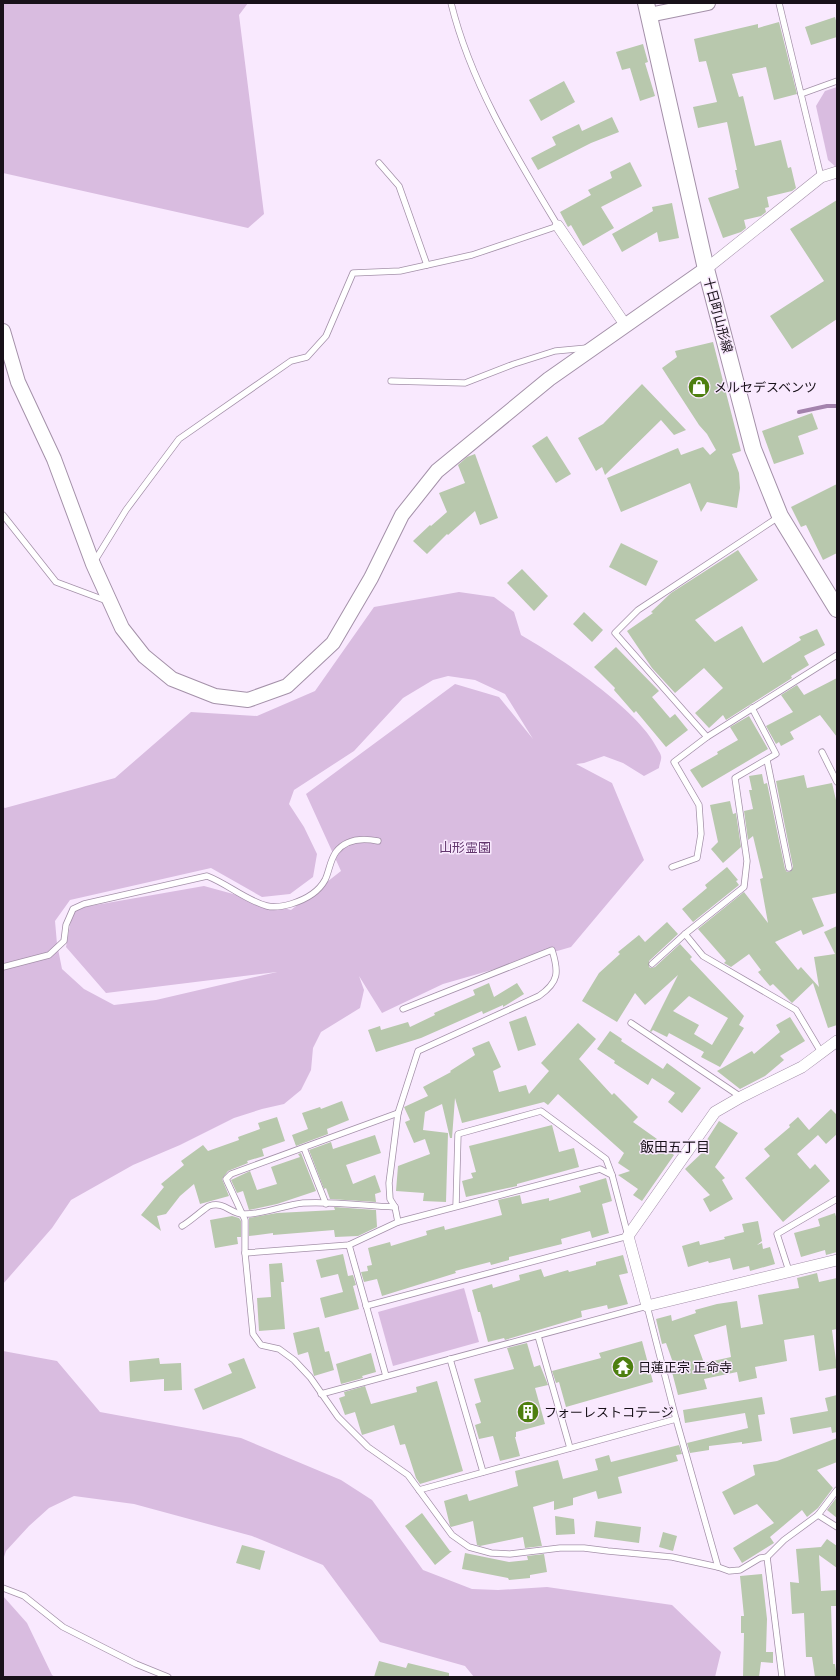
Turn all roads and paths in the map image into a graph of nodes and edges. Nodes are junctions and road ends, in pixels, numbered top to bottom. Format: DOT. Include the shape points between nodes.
graph roads {
  1 [pos="451,3"];
  2 [pos="708,3"];
  3 [pos="779,3"];
  4 [pos="647,9"];
  5 [pos="837,81"];
  6 [pos="801,94"];
  7 [pos="379,163"];
  8 [pos="837,172"];
  9 [pos="822,178"];
  10 [pos="558,226"];
  11 [pos="427,265"];
  12 [pos="706,269"];
  13 [pos="626,326"];
  14 [pos="3,331"];
  15 [pos="595,347"];
  16 [pos="391,381"];
  17 [pos="3,515"];
  18 [pos="780,516"];
  19 [pos="93,564"];
  20 [pos="109,602"];
  21 [pos="837,609"];
  22 [pos="837,655"];
  23 [pos="752,708"];
  24 [pos="707,737"];
  25 [pos="822,752"];
  26 [pos="767,760"];
  27 [pos="837,782"];
  28 [pos="378,841"];
  29 [pos="672,867"];
  30 [pos="789,868"];
  31 [pos="685,934"];
  32 [pos="652,964"];
  33 [pos="3,967"];
  34 [pos="403,1009"];
  35 [pos="631,1023"];
  36 [pos="837,1041"];
  37 [pos="820,1052"];
  38 [pos="741,1097"];
  39 [pos="398,1113"];
  40 [pos="304,1148"];
  41 [pos="612,1175"];
  42 [pos="837,1199"];
  43 [pos="326,1204"];
  44 [pos="456,1206"];
  45 [pos="395,1207"];
  46 [pos="242,1214"];
  47 [pos="398,1222"];
  48 [pos="182,1226"];
  49 [pos="628,1236"];
  50 [pos="349,1245"];
  51 [pos="246,1253"];
  52 [pos="837,1260"];
  53 [pos="789,1271"];
  54 [pos="366,1306"];
  55 [pos="647,1306"];
  56 [pos="538,1336"];
  57 [pos="450,1359"];
  58 [pos="386,1376"];
  59 [pos="321,1394"];
  60 [pos="676,1419"];
  61 [pos="570,1448"];
  62 [pos="483,1472"];
  63 [pos="419,1490"];
  64 [pos="837,1490"];
  65 [pos="818,1515"];
  66 [pos="837,1527"];
  67 [pos="767,1557"];
  68 [pos="718,1567"];
  69 [pos="3,1588"];
  70 [pos="168,1677"];
  71 [pos="782,1677"];
  1 -- 10 [label="lane" via="474,75 491,111"];
  2 -- 4 [label="street"];
  3 -- 6 [label="lane"];
  4 -- 12 [label="main road, 十日町山形線"];
  5 -- 6 [label="lane"];
  6 -- 9 [label="lane"];
  7 -- 11 [label="lane" via="399,186"];
  8 -- 9 [label="street"];
  9 -- 12 [label="street"];
  10 -- 11 [label="lane" via="472,254"];
  10 -- 13 [label="street"];
  11 -- 19 [label="lane" via="400,271 354,273 326,336 307,357 291,361 179,440 126,510"];
  12 -- 13 [label="street"];
  12 -- 18 [label="main road, 十日町山形線" via="753,449"];
  13 -- 15 [label="street"];
  14 -- 19 [label="street" via="18,382 54,459"];
  15 -- 16 [label="lane" via="555,351 465,383"];
  15 -- 20 [label="street" via="549,379 437,471 402,515 371,578 333,643 287,686 248,700 215,696 172,679 144,656 122,628"];
  17 -- 20 [label="lane" via="56,582"];
  18 -- 21 [label="main road, 十日町山形線"];
  18 -- 24 [label="lane" via="638,610 615,633"];
  19 -- 20 [label="street"];
  22 -- 23 [label="lane"];
  23 -- 24 [label="lane"];
  23 -- 26 [label="lane" via="776,754"];
  24 -- 29 [label="lane" via="674,762 699,805 701,834 697,858"];
  25 -- 27 [label="lane"];
  26 -- 30 [label="lane"];
  26 -- 31 [label="lane" via="735,778 747,861 744,887"];
  28 -- 33 [label="lane" via="354,840 347,844 336,852 325,880 317,890 304,900 284,906 268,907 207,876 84,904 73,909 66,925 64,941 49,955"];
  31 -- 32 [label="lane"];
  31 -- 37 [label="lane" via="703,956 796,1010"];
  34 -- 39 [label="lane" via="552,950 557,966 556,980 539,996 418,1050"];
  35 -- 38 [label="lane"];
  36 -- 37 [label="street"];
  37 -- 38 [label="street" via="802,1067"];
  38 -- 49 [label="street" via="715,1112"];
  39 -- 40 [label="lane"];
  39 -- 45 [label="lane" via="389,1183 390,1200"];
  40 -- 43 [label="lane"];
  40 -- 46 [label="lane" via="231,1174 226,1179"];
  41 -- 44 [label="lane" via="600,1169"];
  41 -- 44 [label="lane" via="606,1159 541,1110 458,1134"];
  41 -- 49 [label="lane"];
  42 -- 53 [label="lane" via="777,1234"];
  43 -- 45 [label="lane"];
  43 -- 46 [label="lane" via="303,1204"];
  44 -- 47 [label="lane"];
  45 -- 47 [label="lane"];
  46 -- 48 [label="lane" via="222,1205 208,1207"];
  46 -- 51 [label="lane" via="245,1220"];
  47 -- 50 [label="lane"];
  49 -- 54 [label="lane"];
  49 -- 55 [label="street"];
  50 -- 51 [label="lane"];
  50 -- 54 [label="lane"];
  51 -- 59 [label="lane" via="254,1334 261,1345 279,1349 294,1360"];
  52 -- 53 [label="street"];
  53 -- 55 [label="street"];
  54 -- 58 [label="lane"];
  55 -- 56 [label="lane"];
  55 -- 60 [label="lane"];
  56 -- 57 [label="lane"];
  56 -- 61 [label="lane"];
  57 -- 58 [label="lane"];
  57 -- 62 [label="lane"];
  58 -- 59 [label="lane"];
  59 -- 63 [label="lane" via="368,1447 408,1475"];
  60 -- 61 [label="lane"];
  60 -- 68 [label="lane"];
  61 -- 62 [label="lane"];
  62 -- 63 [label="lane"];
  63 -- 68 [label="lane" via="452,1535 469,1547 491,1553 510,1554 584,1548 672,1557"];
  64 -- 65 [label="lane"];
  65 -- 66 [label="lane"];
  65 -- 67 [label="lane" via="784,1540"];
  67 -- 68 [label="lane" via="760,1558 740,1570 729,1571"];
  67 -- 71 [label="lane"];
  69 -- 70 [label="lane" via="24,1596 63,1627 136,1664"];
}
